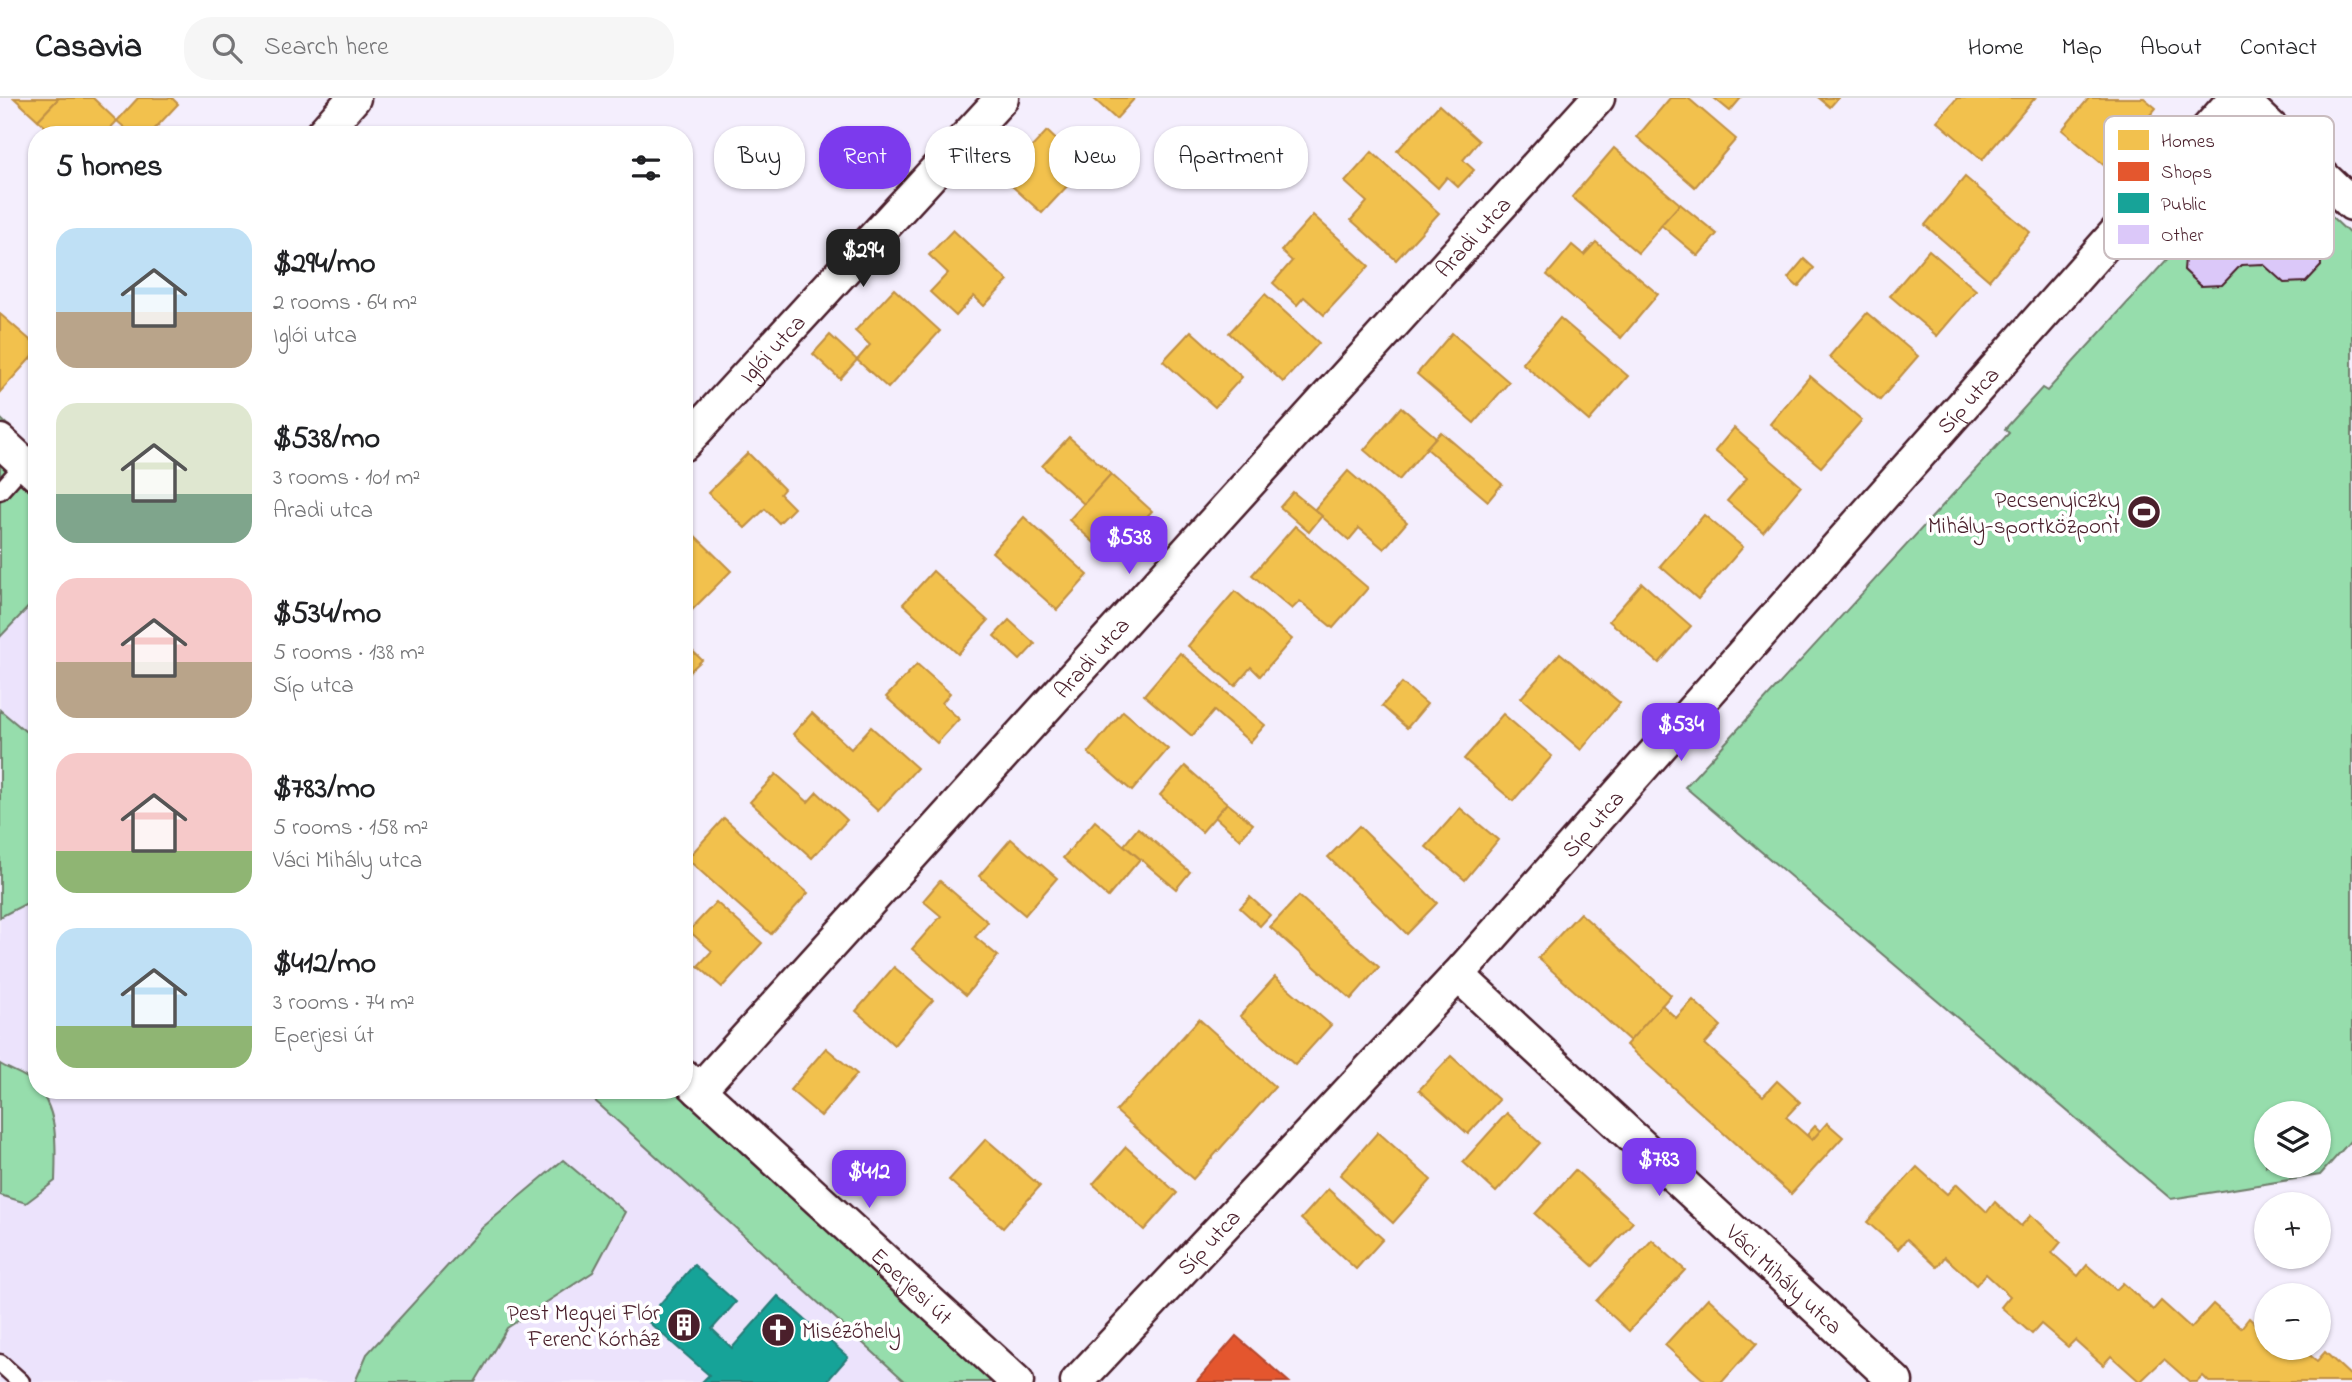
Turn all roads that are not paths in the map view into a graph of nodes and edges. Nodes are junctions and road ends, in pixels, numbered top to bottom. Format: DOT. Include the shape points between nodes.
graph roads {
  1 [pos="354,98"];
  2 [pos="1002,98"];
  3 [pos="1598,98"];
  4 [pos="2238,98"];
  5 [pos="2222,116"];
  6 [pos="2257,116"];
  7 [pos="329,126"];
  8 [pos="2334,187"];
  9 [pos="2352,204"];
  10 [pos="2104,249"];
  11 [pos="693,434"];
  12 [pos="0,442"];
  13 [pos="28,460"];
  14 [pos="28,467"];
  15 [pos="0,491"];
  16 [pos="1458,975"];
  17 [pos="693,1082"];
  18 [pos="693,1084"];
  19 [pos="0,1363"];
  20 [pos="21,1382"];
  21 [pos="1017,1382"];
  22 [pos="1077,1382"];
  23 [pos="1896,1382"];
  1 -- 7 [label="street"];
  2 -- 11 [label="street, Iglói utca"];
  3 -- 17 [label="street, Aradi utca"];
  4 -- 5 [label="street, Síp utca"];
  4 -- 6 [label="street"];
  8 -- 9 [label="street"];
  10 -- 16 [label="street, Síp utca"];
  12 -- 13 [label="street"];
  14 -- 15 [label="lane"];
  16 -- 22 [label="street, Síp utca"];
  16 -- 23 [label="street, Váci Mihály utca"];
  18 -- 21 [label="street, Eperjesi út"];
  19 -- 20 [label="lane"];
}
